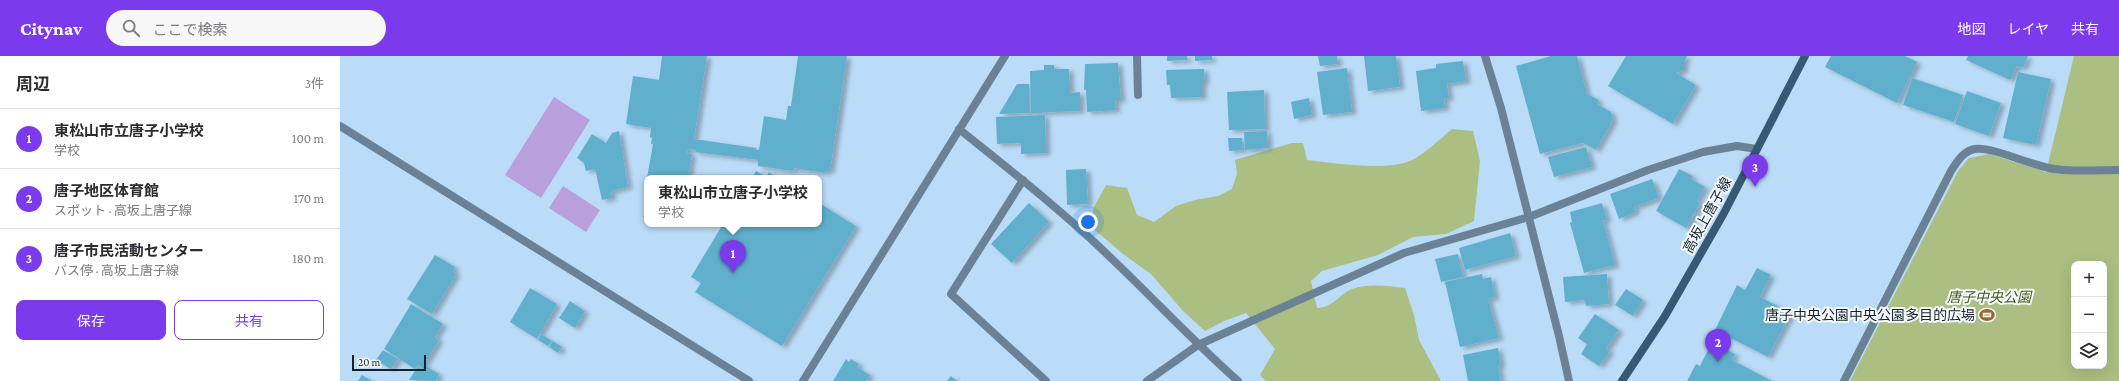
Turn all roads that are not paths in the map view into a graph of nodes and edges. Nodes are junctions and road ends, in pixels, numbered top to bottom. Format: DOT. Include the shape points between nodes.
graph roads {
  1 [pos="1005,56"];
  2 [pos="1137,56"];
  3 [pos="1485,56"];
  4 [pos="1805,56"];
  5 [pos="1138,95"];
  6 [pos="340,126"];
  7 [pos="959,129"];
  8 [pos="1757,149"];
  9 [pos="2119,170"];
  10 [pos="1022,180"];
  11 [pos="1529,217"];
  12 [pos="1198,345"];
  13 [pos="749,381"];
  14 [pos="803,381"];
  15 [pos="1046,381"];
  16 [pos="1146,381"];
  17 [pos="1238,381"];
  18 [pos="1569,381"];
  19 [pos="1622,381"];
  20 [pos="1844,381"];
  1 -- 7 [label="street"];
  2 -- 5 [label="street"];
  3 -- 11 [label="street"];
  4 -- 8 [label="main road, 高坂上唐子線"];
  6 -- 13 [label="street"];
  7 -- 10 [label="street"];
  7 -- 14 [label="street"];
  8 -- 11 [label="street" via="1737,146 1703,152 1648,170"];
  8 -- 19 [label="main road, 高坂上唐子線" via="1665,316"];
  9 -- 20 [label="street" via="2054,169 1992,151 1975,149 1964,153 1951,171"];
  10 -- 12 [label="street" via="1111,258"];
  10 -- 15 [label="street" via="951,294"];
  11 -- 12 [label="street" via="1404,253"];
  11 -- 18 [label="street"];
  12 -- 16 [label="street"];
  12 -- 17 [label="street"];
}
